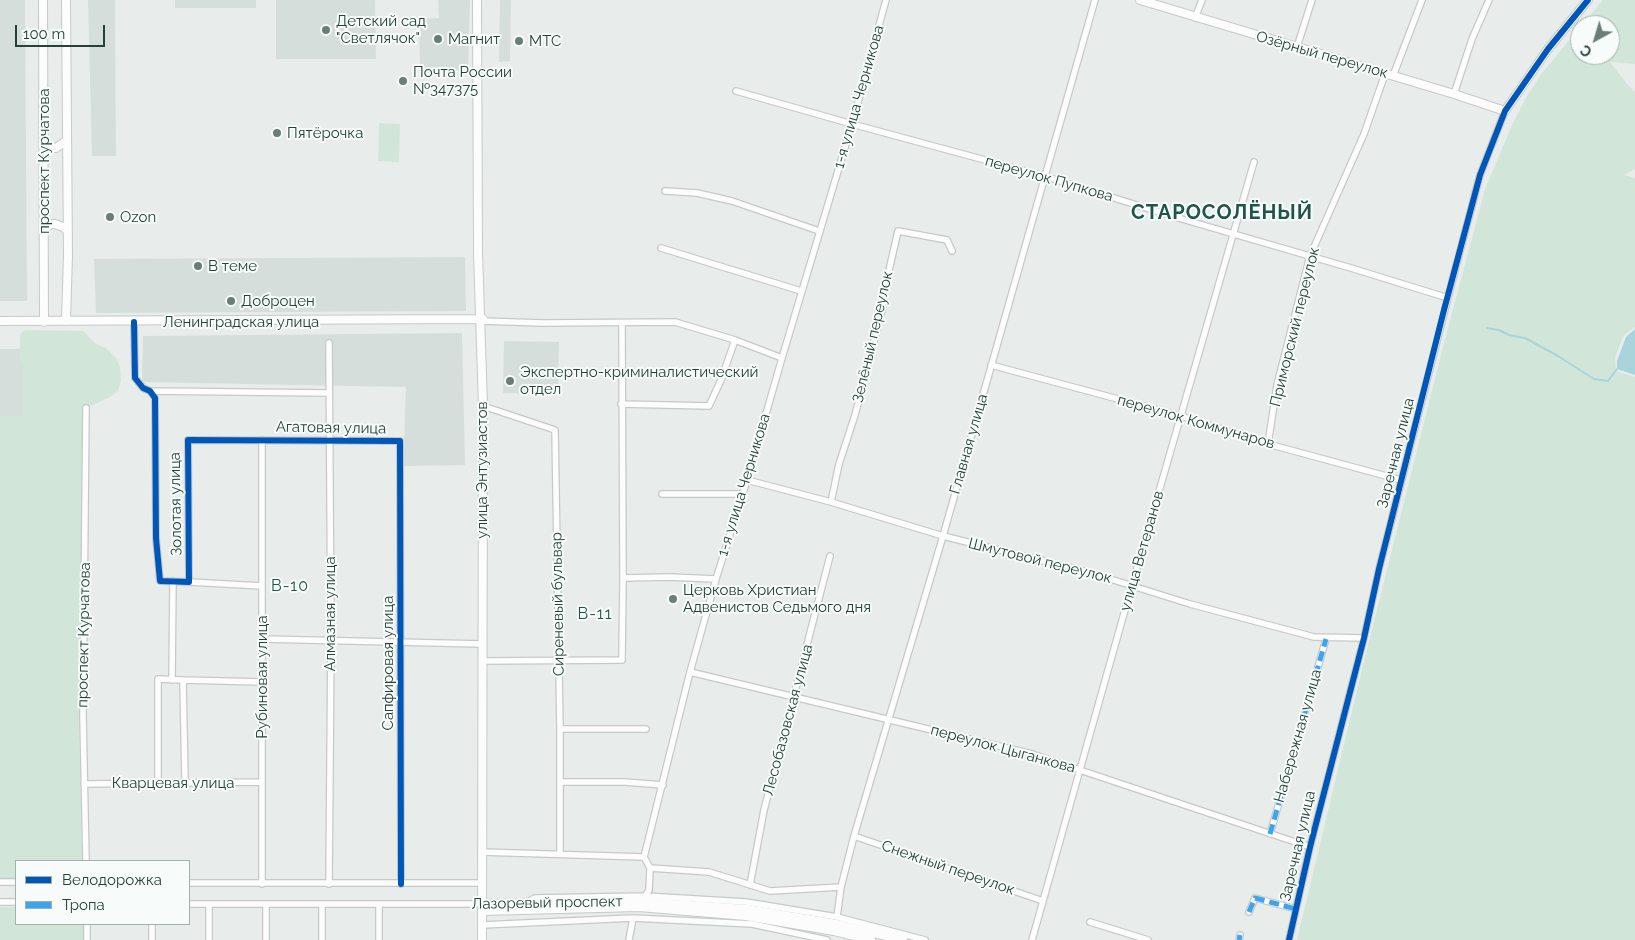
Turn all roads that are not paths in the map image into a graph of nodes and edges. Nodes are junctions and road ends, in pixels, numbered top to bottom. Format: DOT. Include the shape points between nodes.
graph roads {
  1 [pos="43,0"];
  2 [pos="66,0"];
  3 [pos="477,0"];
  4 [pos="482,0"];
  5 [pos="886,0"];
  6 [pos="1095,0"];
  7 [pos="1140,0"];
  8 [pos="1202,0"];
  9 [pos="1312,0"];
  10 [pos="1422,0"];
  11 [pos="1489,0"];
  12 [pos="1588,0"];
  13 [pos="1195,18"];
  14 [pos="1297,47"];
  15 [pos="1389,75"];
  16 [pos="736,91"];
  17 [pos="1454,94"];
  18 [pos="1505,111"];
  19 [pos="852,124"];
  20 [pos="44,140"];
  21 [pos="66,140"];
  22 [pos="1254,162"];
  23 [pos="1044,176"];
  24 [pos="665,191"];
  25 [pos="44,229"];
  26 [pos="67,230"];
  27 [pos="819,231"];
  28 [pos="1234,234"];
  29 [pos="661,248"];
  30 [pos="952,252"];
  31 [pos="1310,256"];
  32 [pos="802,291"];
  33 [pos="1448,298"];
  34 [pos="482,320"];
  35 [pos="0,321"];
  36 [pos="44,321"];
  37 [pos="66,321"];
  38 [pos="134,322"];
  39 [pos="622,323"];
  40 [pos="734,340"];
  41 [pos="329,344"];
  42 [pos="782,358"];
  43 [pos="991,365"];
  44 [pos="150,391"];
  45 [pos="328,393"];
  46 [pos="621,404"];
  47 [pos="483,406"];
  48 [pos="86,408"];
  49 [pos="1181,416"];
  50 [pos="262,440"];
  51 [pos="328,441"];
  52 [pos="400,442"];
  53 [pos="1268,444"];
  54 [pos="747,480"];
  55 [pos="1401,480"];
  56 [pos="662,494"];
  57 [pos="743,494"];
  58 [pos="831,502"];
  59 [pos="943,536"];
  60 [pos="830,556"];
  61 [pos="623,578"];
  62 [pos="716,579"];
  63 [pos="173,581"];
  64 [pos="189,582"];
  65 [pos="1132,585"];
  66 [pos="262,586"];
  67 [pos="1364,638"];
  68 [pos="262,639"];
  69 [pos="1326,639"];
  70 [pos="331,641"];
  71 [pos="400,643"];
  72 [pos="482,644"];
  73 [pos="559,660"];
  74 [pos="482,662"];
  75 [pos="690,672"];
  76 [pos="172,680"];
  77 [pos="183,680"];
  78 [pos="261,682"];
  79 [pos="794,696"];
  80 [pos="888,720"];
  81 [pos="560,729"];
  82 [pos="646,729"];
  83 [pos="1081,770"];
  84 [pos="185,782"];
  85 [pos="262,782"];
  86 [pos="560,782"];
  87 [pos="158,783"];
  88 [pos="84,784"];
  89 [pos="663,785"];
  90 [pos="1270,834"];
  91 [pos="854,836"];
  92 [pos="1310,846"];
  93 [pos="481,852"];
  94 [pos="560,854"];
  95 [pos="644,857"];
  96 [pos="86,860"];
  97 [pos="650,868"];
  98 [pos="0,882"];
  99 [pos="15,882"];
  100 [pos="190,883"];
  101 [pos="481,883"];
  102 [pos="262,884"];
  103 [pos="329,884"];
  104 [pos="401,884"];
  105 [pos="750,884"];
  106 [pos="841,887"];
  107 [pos="645,896"];
  108 [pos="1043,901"];
  109 [pos="0,902"];
  110 [pos="15,902"];
  111 [pos="190,904"];
  112 [pos="209,904"];
  113 [pos="266,904"];
  114 [pos="322,904"];
  115 [pos="379,904"];
  116 [pos="522,904"];
  117 [pos="482,907"];
  118 [pos="1296,909"];
  119 [pos="1249,912"];
  120 [pos="837,917"];
  121 [pos="634,918"];
  122 [pos="1090,922"];
  123 [pos="87,925"];
  124 [pos="152,925"];
  125 [pos="482,925"];
  126 [pos="87,940"];
  127 [pos="152,940"];
  128 [pos="209,940"];
  129 [pos="266,940"];
  130 [pos="322,940"];
  131 [pos="379,940"];
  132 [pos="482,940"];
  133 [pos="629,940"];
  134 [pos="827,940"];
  135 [pos="871,940"];
  136 [pos="903,940"];
  137 [pos="925,940"];
  138 [pos="1032,940"];
  139 [pos="1148,940"];
  140 [pos="1289,940"];
  1 -- 20 [label="street, проспект Курчатова"];
  2 -- 21 [label="street, проспект Курчатова"];
  3 -- 34 [label="street, улица Энтузиастов" via="478,242"];
  4 -- 34 [label="street"];
  5 -- 19 [label="street, 1-я улица Черникова"];
  6 -- 23 [label="street, Главная улица"];
  7 -- 13 [label="street, Озёрный переулок"];
  8 -- 13 [label="street"];
  9 -- 14 [label="street"];
  10 -- 15 [label="street, Приморский переулок"];
  11 -- 17 [label="street"];
  12 -- 18 [label="street, Заречная улица" via="1548,49"];
  13 -- 14 [label="street, Озёрный переулок"];
  14 -- 15 [label="street, Озёрный переулок"];
  15 -- 17 [label="street, Озёрный переулок"];
  15 -- 31 [label="street, Приморский переулок"];
  16 -- 19 [label="street, переулок Пупкова"];
  17 -- 18 [label="street, Озёрный переулок"];
  18 -- 33 [label="street, Заречная улица" via="1480,175"];
  19 -- 23 [label="street, переулок Пупкова"];
  19 -- 27 [label="street, 1-я улица Черникова"];
  20 -- 21 [label="street" via="56,148"];
  20 -- 25 [label="street, проспект Курчатова"];
  21 -- 26 [label="street, проспект Курчатова"];
  22 -- 28 [label="street, улица Ветеранов"];
  23 -- 28 [label="street, переулок Пупкова"];
  23 -- 43 [label="street, Главная улица"];
  24 -- 27 [label="street" via="697,193 732,201"];
  25 -- 26 [label="street" via="55,224"];
  25 -- 36 [label="street, проспект Курчатова"];
  26 -- 37 [label="street, проспект Курчатова"];
  27 -- 32 [label="street, 1-я улица Черникова"];
  28 -- 31 [label="street, переулок Пупкова"];
  28 -- 49 [label="street, улица Ветеранов"];
  29 -- 32 [label="street"];
  30 -- 58 [label="street, Зелёный переулок" via="947,240 898,231 882,310"];
  31 -- 33 [label="street, переулок Пупкова"];
  31 -- 53 [label="street, Приморский переулок" via="1276,384"];
  32 -- 42 [label="street, 1-я улица Черникова"];
  33 -- 55 [label="street, Заречная улица"];
  34 -- 37 [label="street"];
  34 -- 38 [label="street, Ленинградская улица"];
  34 -- 39 [label="street, Ленинградская улица"];
  34 -- 47 [label="street, улица Энтузиастов"];
  35 -- 36 [label="street, Ленинградская улица"];
  36 -- 37 [label="street, Ленинградская улица"];
  37 -- 38 [label="street, Ленинградская улица"];
  38 -- 44 [label="street" via="135,378"];
  39 -- 40 [label="street, Ленинградская улица" via="675,322"];
  39 -- 46 [label="street"];
  40 -- 42 [label="street, Ленинградская улица"];
  40 -- 46 [label="street" via="709,406"];
  41 -- 45 [label="street, Алмазная улица"];
  42 -- 54 [label="street, 1-я улица Черникова"];
  43 -- 49 [label="street, переулок Коммунаров"];
  43 -- 59 [label="street, Главная улица"];
  44 -- 45 [label="street"];
  44 -- 63 [label="street" via="155,398 156,538 160,581"];
  45 -- 51 [label="street, Алмазная улица"];
  46 -- 61 [label="street"];
  47 -- 72 [label="street, улица Энтузиастов"];
  47 -- 73 [label="street, Сиреневый бульвар" via="555,430"];
  48 -- 88 [label="street, проспект Курчатова"];
  49 -- 53 [label="street, переулок Коммунаров"];
  49 -- 65 [label="street, улица Ветеранов"];
  50 -- 51 [label="street, Агатовая улица"];
  50 -- 64 [label="street, Золотая улица" via="188,440"];
  50 -- 66 [label="street, Рубиновая улица"];
  51 -- 52 [label="street, Агатовая улица"];
  51 -- 70 [label="street, Алмазная улица"];
  52 -- 71 [label="street, Сапфировая улица"];
  53 -- 55 [label="street, переулок Коммунаров"];
  54 -- 57 [label="street, 1-я улица Черникова"];
  54 -- 58 [label="street, Шмутовой переулок"];
  55 -- 67 [label="street, Заречная улица"];
  56 -- 57 [label="street"];
  57 -- 62 [label="street, 1-я улица Черникова"];
  58 -- 59 [label="street, Шмутовой переулок"];
  59 -- 65 [label="street, Шмутовой переулок"];
  59 -- 80 [label="street, Главная улица"];
  60 -- 79 [label="street, Лесобазовская улица"];
  61 -- 62 [label="street"];
  61 -- 73 [label="street" via="622,660"];
  62 -- 75 [label="street, 1-я улица Черникова"];
  63 -- 64 [label="street"];
  63 -- 76 [label="street"];
  64 -- 66 [label="street"];
  65 -- 69 [label="street, Шмутовой переулок" via="1190,604"];
  65 -- 83 [label="street, улица Ветеранов"];
  66 -- 68 [label="street, Рубиновая улица"];
  67 -- 69 [label="street, Шмутовой переулок"];
  67 -- 92 [label="street, Заречная улица"];
  68 -- 70 [label="street"];
  68 -- 78 [label="street, Рубиновая улица"];
  69 -- 90 [label="street, Набережная улица"];
  70 -- 71 [label="street"];
  70 -- 103 [label="street, Алмазная улица"];
  71 -- 72 [label="street"];
  71 -- 104 [label="street, Сапфировая улица"];
  72 -- 74 [label="street, улица Энтузиастов"];
  73 -- 74 [label="street"];
  73 -- 81 [label="street, Сиреневый бульвар"];
  74 -- 93 [label="street, улица Энтузиастов"];
  75 -- 79 [label="street, переулок Цыганкова"];
  75 -- 89 [label="street, 1-я улица Черникова"];
  76 -- 77 [label="street"];
  76 -- 87 [label="street" via="158,680"];
  77 -- 78 [label="street"];
  77 -- 84 [label="street"];
  78 -- 85 [label="street, Рубиновая улица"];
  79 -- 80 [label="street, переулок Цыганкова"];
  79 -- 105 [label="street, Лесобазовская улица" via="764,810"];
  80 -- 83 [label="street, переулок Цыганкова" via="1032,754"];
  80 -- 91 [label="street, Главная улица"];
  81 -- 82 [label="street"];
  81 -- 86 [label="street, Сиреневый бульвар"];
  83 -- 90 [label="street, переулок Цыганкова"];
  83 -- 108 [label="street, улица Ветеранов"];
  84 -- 85 [label="street, Кварцевая улица"];
  84 -- 87 [label="street, Кварцевая улица"];
  85 -- 102 [label="street, Рубиновая улица"];
  86 -- 89 [label="street"];
  86 -- 94 [label="street, Сиреневый бульвар"];
  87 -- 88 [label="street, Кварцевая улица"];
  88 -- 96 [label="street, проспект Курчатова"];
  89 -- 95 [label="street, 1-я улица Черникова"];
  90 -- 92 [label="street, переулок Цыганкова"];
  91 -- 106 [label="street, Главная улица"];
  91 -- 108 [label="street, Снежный переулок"];
  92 -- 118 [label="street, Заречная улица"];
  93 -- 94 [label="street"];
  93 -- 101 [label="street, улица Энтузиастов"];
  94 -- 95 [label="street"];
  95 -- 97 [label="street"];
  97 -- 105 [label="street" via="708,872"];
  97 -- 107 [label="street" via="649,890"];
  98 -- 99 [label="street"];
  100 -- 102 [label="street, Лазоревый проспект"];
  101 -- 104 [label="street, Лазоревый проспект"];
  101 -- 117 [label="street, улица Энтузиастов"];
  102 -- 103 [label="street, Лазоревый проспект"];
  103 -- 104 [label="street, Лазоревый проспект"];
  105 -- 106 [label="street" via="770,891"];
  106 -- 120 [label="street, Главная улица"];
  107 -- 116 [label="street" via="535,898"];
  107 -- 120 [label="street" via="746,902"];
  108 -- 138 [label="street, улица Ветеранов"];
  109 -- 110 [label="street"];
  111 -- 112 [label="street, Лазоревый проспект"];
  112 -- 113 [label="street, Лазоревый проспект"];
  112 -- 128 [label="street"];
  113 -- 114 [label="street, Лазоревый проспект"];
  113 -- 129 [label="street"];
  114 -- 115 [label="street, Лазоревый проспект"];
  114 -- 130 [label="street"];
  115 -- 117 [label="street, Лазоревый проспект"];
  115 -- 131 [label="street"];
  116 -- 117 [label="street, Лазоревый проспект"];
  116 -- 136 [label="street, Лазоревый проспект" via="642,902 747,909 836,924"];
  117 -- 125 [label="street, улица Энтузиастов"];
  117 -- 135 [label="street, Лазоревый проспект" via="639,908 746,916"];
  118 -- 119 [label="street" via="1255,898"];
  118 -- 140 [label="street, Заречная улица"];
  120 -- 137 [label="street"];
  121 -- 125 [label="street"];
  121 -- 133 [label="street"];
  121 -- 134 [label="street" via="752,924"];
  122 -- 139 [label="street"];
  123 -- 126 [label="street"];
  124 -- 127 [label="street"];
  125 -- 132 [label="street, улица Энтузиастов"];
}
